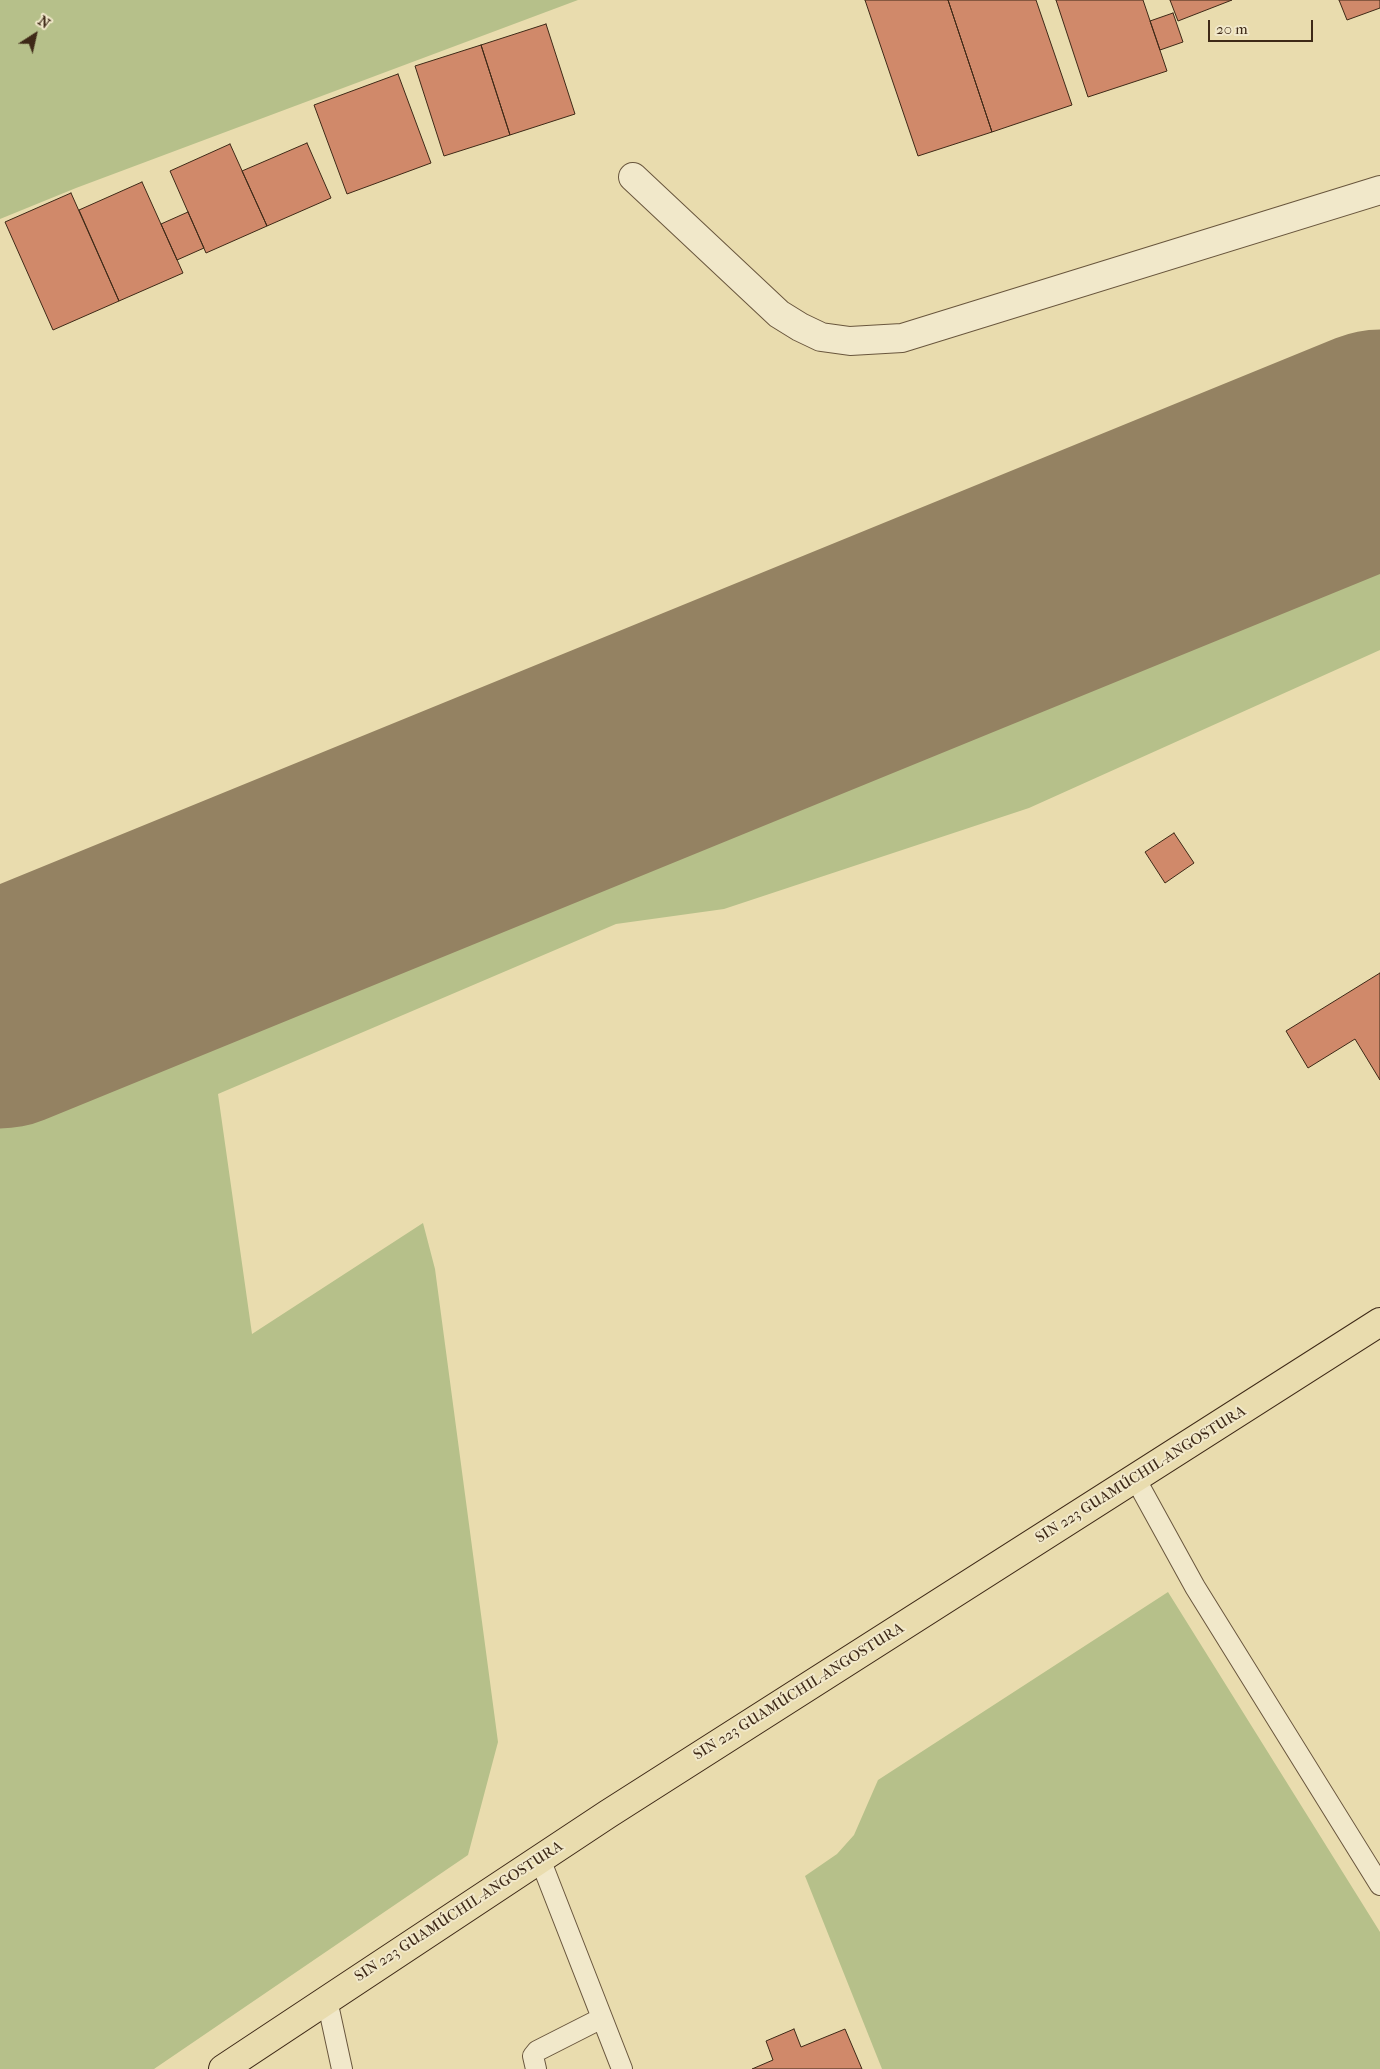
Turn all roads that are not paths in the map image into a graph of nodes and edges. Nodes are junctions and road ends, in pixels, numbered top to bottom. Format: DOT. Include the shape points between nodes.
graph roads {
  1 [pos="633,177"];
  2 [pos="1380,190"];
  3 [pos="1380,1322"];
  4 [pos="1135,1478"];
  5 [pos="540,1859"];
  6 [pos="1380,1885"];
  7 [pos="327,2000"];
  8 [pos="602,2018"];
  9 [pos="223,2069"];
  10 [pos="342,2069"];
  11 [pos="536,2069"];
  12 [pos="622,2069"];
  1 -- 2 [label="street" via="780,314 821,337 850,341 902,338"];
  3 -- 4 [label="main road, SIN 223 GUAMÚCHIL-ANGOSTURA"];
  4 -- 5 [label="main road, SIN 223 GUAMÚCHIL-ANGOSTURA"];
  4 -- 6 [label="lane" via="1195,1587"];
  5 -- 7 [label="main road, SIN 223 GUAMÚCHIL-ANGOSTURA"];
  5 -- 8 [label="lane"];
  7 -- 9 [label="main road, SIN 223 GUAMÚCHIL-ANGOSTURA"];
  7 -- 10 [label="lane"];
  8 -- 11 [label="lane" via="537,2051 533,2056"];
  8 -- 12 [label="lane"];
}
